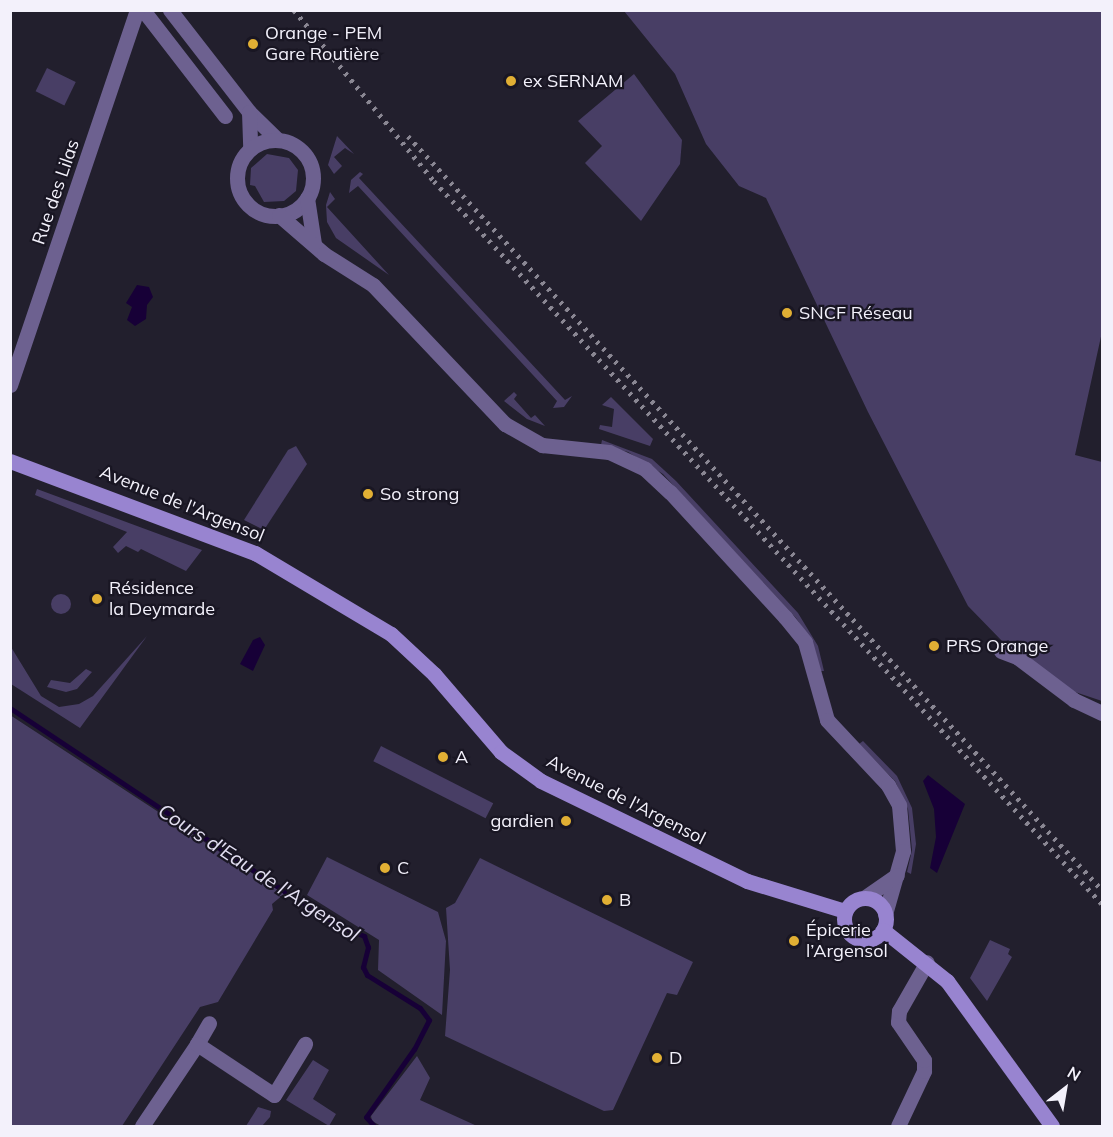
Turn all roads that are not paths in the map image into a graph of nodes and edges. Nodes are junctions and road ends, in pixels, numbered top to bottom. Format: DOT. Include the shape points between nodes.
graph roads {
  1 [pos="137,10"];
  2 [pos="143,10"];
  3 [pos="170,10"];
  4 [pos="249,112"];
  5 [pos="225,116"];
  6 [pos="278,140"];
  7 [pos="250,149"];
  8 [pos="307,198"];
  9 [pos="279,215"];
  10 [pos="314,244"];
  11 [pos="10,385"];
  12 [pos="10,461"];
  13 [pos="1001,651"];
  14 [pos="1102,713"];
  15 [pos="897,875"];
  16 [pos="864,898"];
  17 [pos="845,911"];
  18 [pos="885,914"];
  19 [pos="883,930"];
  20 [pos="927,962"];
  21 [pos="208,1023"];
  22 [pos="197,1044"];
  23 [pos="305,1044"];
  24 [pos="142,1126"];
  25 [pos="898,1126"];
  26 [pos="1052,1126"];
  1 -- 11 [label="street, Rue des Lilas"];
  2 -- 5 [label="street"];
  3 -- 4 [label="street"];
  4 -- 6 [label="street"];
  4 -- 7 [label="street"];
  6 -- 7 [label="street"];
  6 -- 8 [label="street" via="299,148 310,164 313,181"];
  7 -- 9 [label="street" via="238,169 240,193 256,210"];
  8 -- 9 [label="street" via="300,206"];
  8 -- 10 [label="street"];
  9 -- 10 [label="street"];
  10 -- 15 [label="street" via="373,285 505,424 542,445 609,452 626,459 670,492 805,642 827,720 888,785 899,805 904,829"];
  12 -- 17 [label="street, Avenue de l'Argensol" via="255,553 391,634 434,674 501,752 541,781 741,879"];
  13 -- 14 [label="street" via="1017,657 1074,700"];
  15 -- 16 [label="street"];
  15 -- 18 [label="street"];
  16 -- 17 [label="street" via="852,902"];
  16 -- 18 [label="street" via="876,901"];
  17 -- 19 [label="street" via="847,929 857,938 872,939"];
  18 -- 19 [label="street"];
  19 -- 20 [label="street"];
  20 -- 25 [label="street" via="899,1011 898,1022 924,1060 924,1071"];
  20 -- 26 [label="street" via="959,996"];
  21 -- 22 [label="street"];
  22 -- 23 [label="street" via="274,1095"];
  22 -- 24 [label="street"];
}
